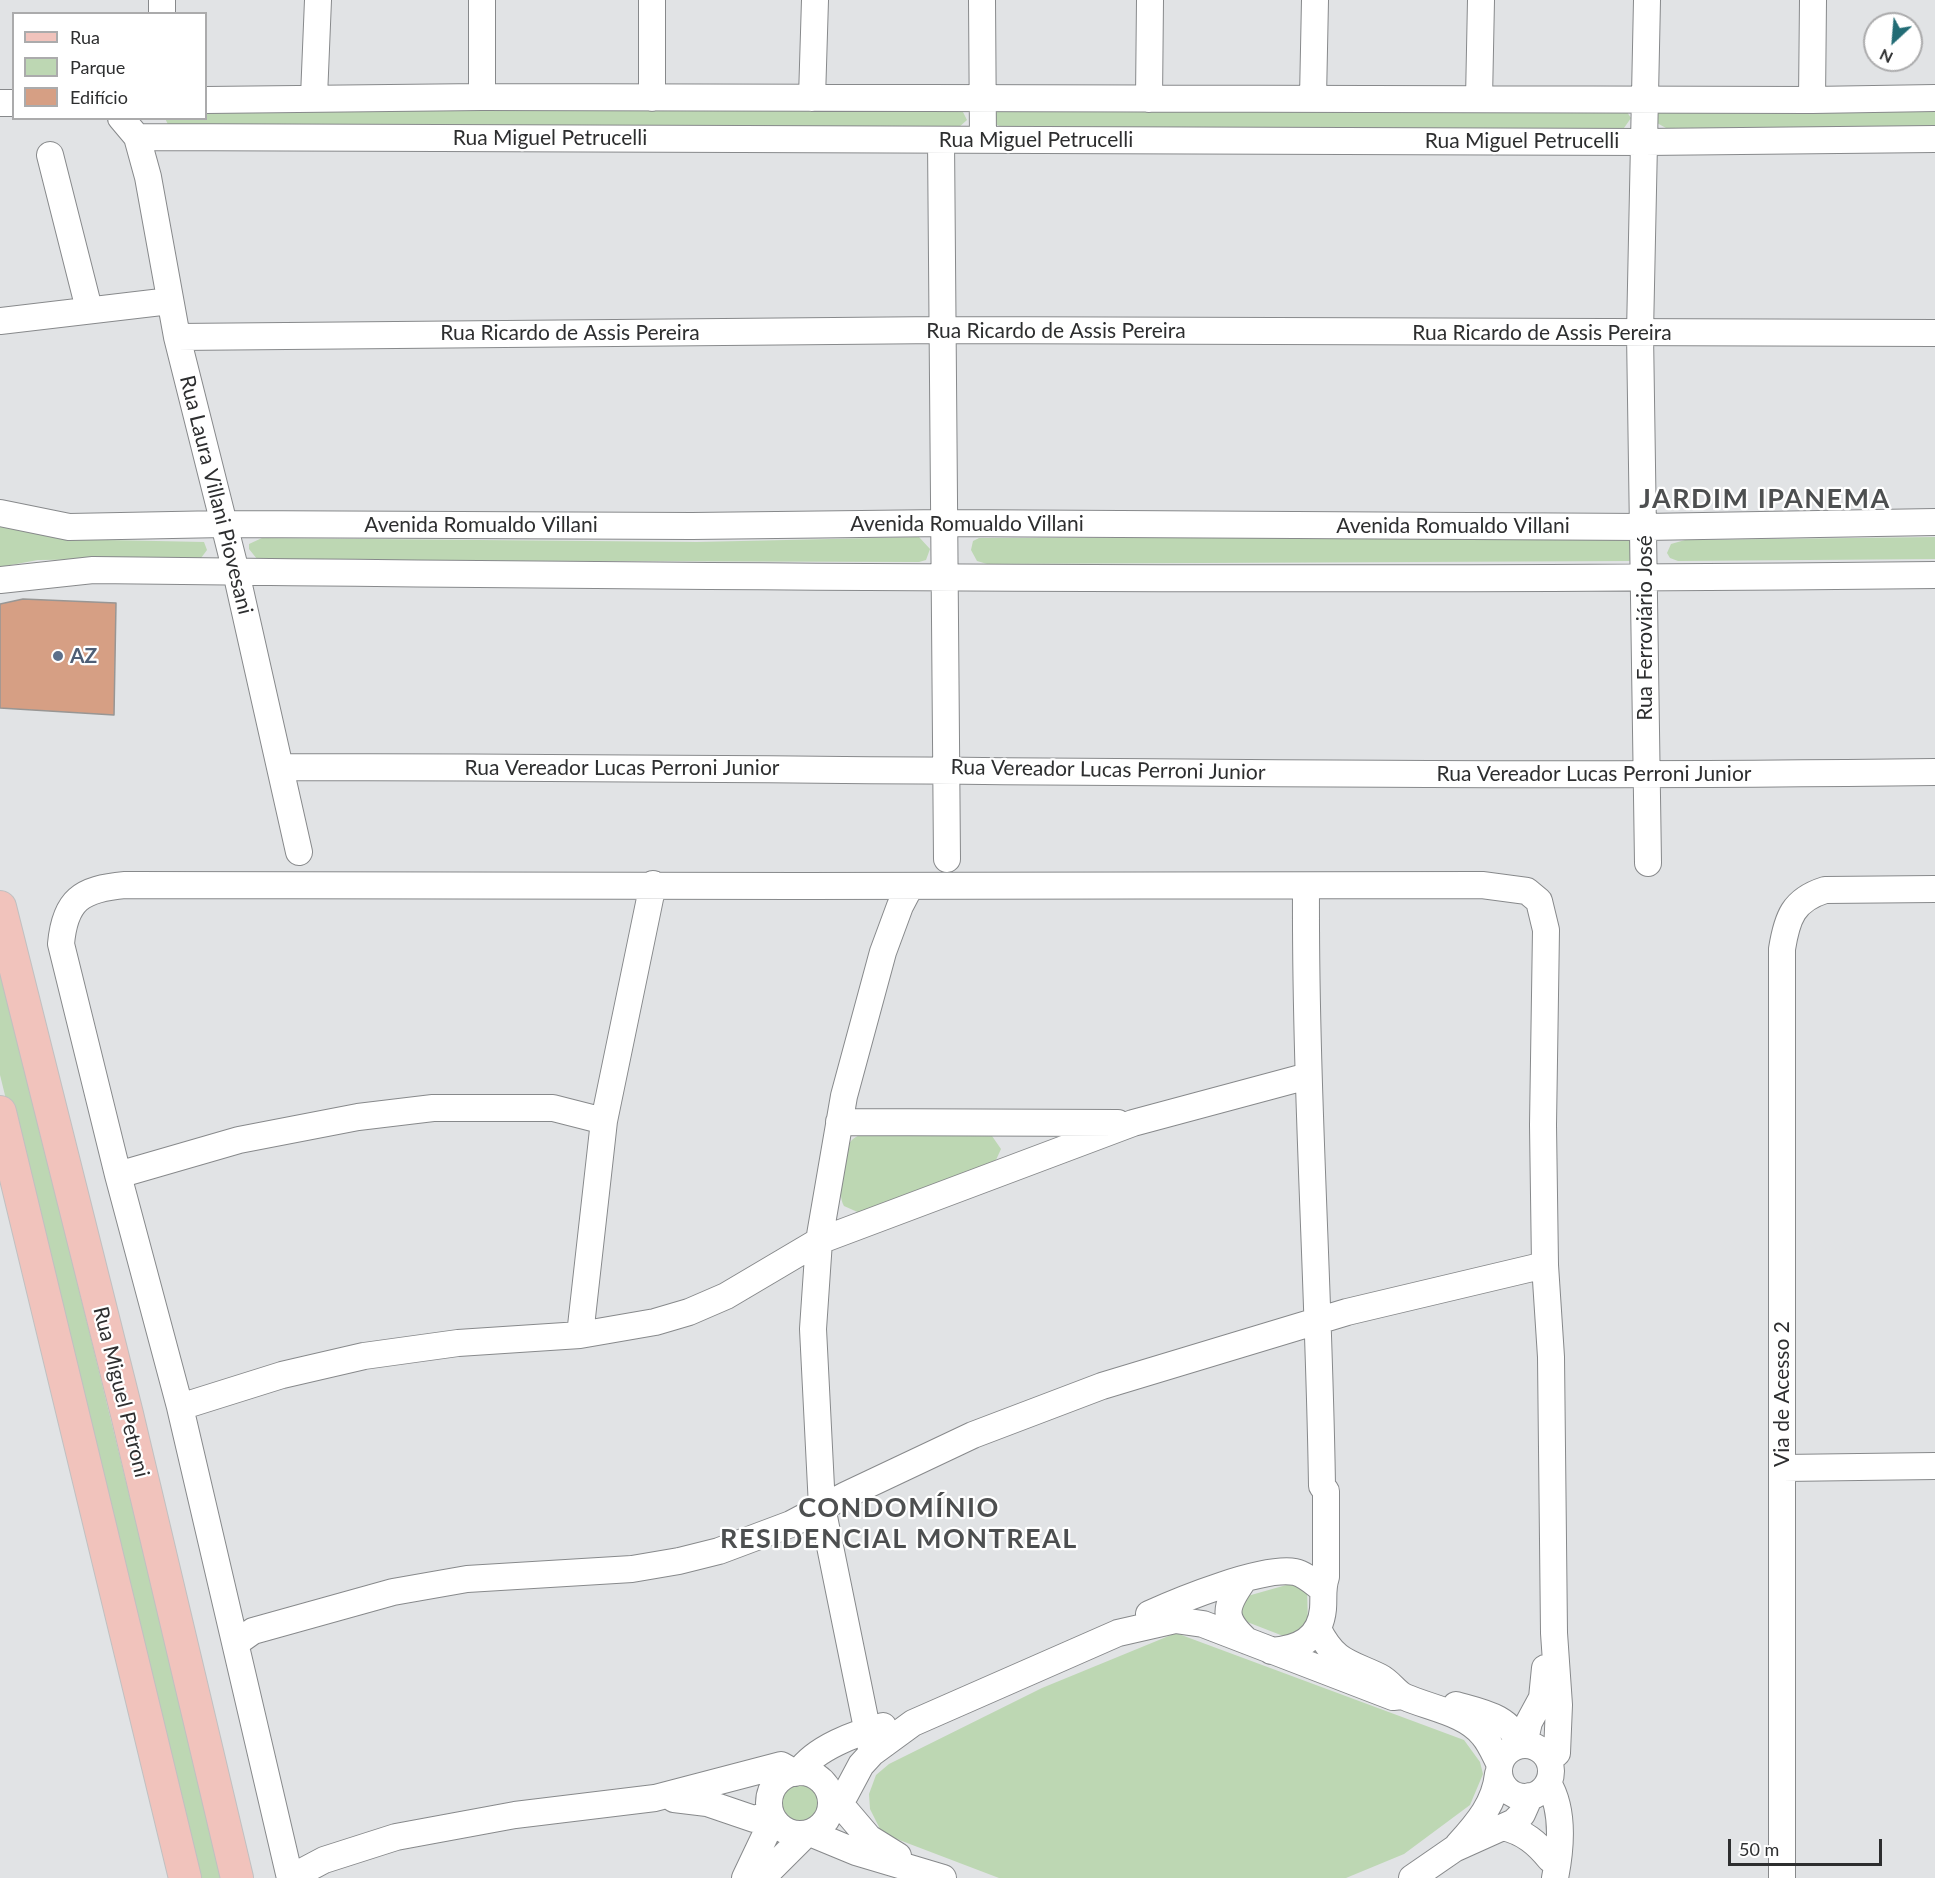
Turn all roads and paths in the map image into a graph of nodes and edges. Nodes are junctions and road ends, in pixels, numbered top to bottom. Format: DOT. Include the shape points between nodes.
graph roads {
  1 [pos="318,0"];
  2 [pos="482,0"];
  3 [pos="652,0"];
  4 [pos="815,0"];
  5 [pos="982,0"];
  6 [pos="1150,0"];
  7 [pos="1315,0"];
  8 [pos="1480,0"];
  9 [pos="1647,0"];
  10 [pos="1813,0"];
  11 [pos="314,97"];
  12 [pos="482,97"];
  13 [pos="651,98"];
  14 [pos="812,98"];
  15 [pos="1313,98"];
  16 [pos="1935,98"];
  17 [pos="982,99"];
  18 [pos="1149,99"];
  19 [pos="1479,99"];
  20 [pos="207,100"];
  21 [pos="1646,100"];
  22 [pos="1812,100"];
  23 [pos="136,125"];
  24 [pos="1935,139"];
  25 [pos="941,140"];
  26 [pos="983,140"];
  27 [pos="1645,142"];
  28 [pos="50,155"];
  29 [pos="170,301"];
  30 [pos="89,309"];
  31 [pos="0,321"];
  32 [pos="943,330"];
  33 [pos="1640,333"];
  34 [pos="1935,333"];
  35 [pos="177,337"];
  36 [pos="0,513"];
  37 [pos="1935,522"];
  38 [pos="945,523"];
  39 [pos="224,524"];
  40 [pos="1645,527"];
  41 [pos="236,572"];
  42 [pos="1935,575"];
  43 [pos="1644,578"];
  44 [pos="946,579"];
  45 [pos="0,580"];
  46 [pos="282,767"];
  47 [pos="944,769"];
  48 [pos="1935,772"];
  49 [pos="1645,776"];
  50 [pos="299,852"];
  51 [pos="947,859"];
  52 [pos="1648,863"];
  53 [pos="653,884"];
  54 [pos="910,887"];
  55 [pos="1306,887"];
  56 [pos="1935,889"];
  57 [pos="0,907"];
  58 [pos="1308,1076"];
  59 [pos="0,1112"];
  60 [pos="604,1121"];
  61 [pos="839,1122"];
  62 [pos="1133,1123"];
  63 [pos="118,1175"];
  64 [pos="819,1241"];
  65 [pos="1545,1264"];
  66 [pos="1320,1320"];
  67 [pos="580,1335"];
  68 [pos="180,1407"];
  69 [pos="1935,1466"];
  70 [pos="1783,1468"];
  71 [pos="1322,1485"];
  72 [pos="822,1507"];
  73 [pos="1289,1572"];
  74 [pos="1243,1581"];
  75 [pos="1322,1589"];
  76 [pos="1318,1629"];
  77 [pos="1118,1633"];
  78 [pos="1554,1633"];
  79 [pos="1248,1641"];
  80 [pos="236,1642"];
  81 [pos="1271,1651"];
  82 [pos="1402,1696"];
  83 [pos="1432,1707"];
  84 [pos="869,1742"];
  85 [pos="1522,1744"];
  86 [pos="1499,1768"];
  87 [pos="797,1772"];
  88 [pos="1542,1780"];
  89 [pos="656,1798"];
  90 [pos="831,1805"];
  91 [pos="772,1817"];
  92 [pos="1503,1827"];
  93 [pos="808,1834"];
  94 [pos="1454,1849"];
  95 [pos="1553,1872"];
  96 [pos="939,1877"];
  97 [pos="185,1878"];
  98 [pos="237,1878"];
  99 [pos="290,1878"];
  100 [pos="745,1878"];
  101 [pos="762,1878"];
  102 [pos="1412,1878"];
  103 [pos="1782,1878"];
  1 -- 11 [label="street"];
  2 -- 12 [label="street"];
  3 -- 13 [label="street"];
  4 -- 14 [label="street"];
  5 -- 17 [label="street"];
  6 -- 18 [label="street"];
  7 -- 15 [label="street"];
  8 -- 19 [label="street"];
  9 -- 21 [label="street, Rua Ferroviário José"];
  10 -- 22 [label="street"];
  11 -- 12 [label="street, Rua Miguel Petrucelli"];
  11 -- 20 [label="street, Rua Miguel Petrucelli"];
  12 -- 13 [label="street, Rua Miguel Petrucelli"];
  13 -- 14 [label="street, Rua Miguel Petrucelli"];
  14 -- 17 [label="street, Rua Miguel Petrucelli"];
  15 -- 18 [label="street, Rua Miguel Petrucelli"];
  15 -- 19 [label="street, Rua Miguel Petrucelli"];
  16 -- 22 [label="street, Rua Miguel Petrucelli"];
  17 -- 18 [label="street, Rua Miguel Petrucelli"];
  17 -- 26 [label="street"];
  19 -- 21 [label="street, Rua Miguel Petrucelli"];
  21 -- 22 [label="street, Rua Miguel Petrucelli"];
  21 -- 27 [label="street, Rua Ferroviário José"];
  23 -- 25 [label="street, Rua Miguel Petrucelli"];
  23 -- 29 [label="street, Rua Laura Villani Piovesani"];
  24 -- 27 [label="street, Rua Miguel Petrucelli"];
  25 -- 26 [label="street, Rua Miguel Petrucelli"];
  25 -- 32 [label="street"];
  26 -- 27 [label="street, Rua Miguel Petrucelli"];
  27 -- 33 [label="street, Rua Ferroviário José"];
  28 -- 30 [label="street"];
  29 -- 30 [label="street"];
  29 -- 35 [label="street, Rua Laura Villani Piovesani"];
  30 -- 31 [label="street"];
  32 -- 33 [label="street, Rua Ricardo de Assis Pereira"];
  32 -- 35 [label="street, Rua Ricardo de Assis Pereira"];
  32 -- 38 [label="street"];
  33 -- 34 [label="street, Rua Ricardo de Assis Pereira"];
  33 -- 40 [label="street, Rua Ferroviário José"];
  35 -- 39 [label="street, Rua Laura Villani Piovesani"];
  36 -- 39 [label="street, Avenida Romualdo Villani" via="69,527"];
  37 -- 40 [label="street, Avenida Romualdo Villani"];
  38 -- 39 [label="street, Avenida Romualdo Villani"];
  38 -- 40 [label="street, Avenida Romualdo Villani"];
  38 -- 44 [label="street"];
  39 -- 41 [label="street, Rua Laura Villani Piovesani"];
  40 -- 43 [label="street, Rua Ferroviário José"];
  41 -- 44 [label="street"];
  41 -- 45 [label="street" via="93,570"];
  41 -- 46 [label="street, Rua Laura Villani Piovesani"];
  42 -- 43 [label="street"];
  43 -- 44 [label="street"];
  43 -- 49 [label="street, Rua Ferroviário José"];
  44 -- 47 [label="street"];
  46 -- 47 [label="street, Rua Vereador Lucas Perroni Junior"];
  46 -- 50 [label="street, Rua Laura Villani Piovesani"];
  47 -- 49 [label="street, Rua Vereador Lucas Perroni Junior"];
  47 -- 51 [label="street"];
  48 -- 49 [label="street, Rua Vereador Lucas Perroni Junior"];
  49 -- 52 [label="street, Rua Ferroviário José"];
  53 -- 54 [label="street"];
  53 -- 60 [label="street"];
  53 -- 63 [label="street" via="124,885 85,894 71,904 63,922 61,944"];
  54 -- 55 [label="street"];
  54 -- 61 [label="street" via="883,952"];
  55 -- 58 [label="street"];
  55 -- 65 [label="street" via="1482,885 1527,891 1539,901 1546,930"];
  56 -- 70 [label="street, Via de Acesso 2" via="1825,890 1804,900 1786,923 1782,949"];
  57 -- 98 [label="main road, Rua Miguel Petroni" via="127,1414"];
  58 -- 62 [label="street"];
  58 -- 66 [label="street"];
  59 -- 97 [label="main road"];
  60 -- 63 [label="street" via="553,1108 433,1108 358,1117 239,1140"];
  60 -- 67 [label="street"];
  61 -- 62 [label="street"];
  61 -- 64 [label="street"];
  62 -- 64 [label="street"];
  63 -- 68 [label="street"];
  64 -- 67 [label="street" via="758,1279 689,1312"];
  64 -- 72 [label="street" via="813,1329"];
  65 -- 66 [label="street"];
  65 -- 78 [label="street" via="1551,1357"];
  66 -- 71 [label="street"];
  66 -- 72 [label="street" via="1102,1386 973,1436"];
  67 -- 68 [label="street" via="458,1343 364,1356 282,1375"];
  68 -- 80 [label="street"];
  69 -- 70 [label="street"];
  70 -- 103 [label="street, Via de Acesso 2"];
  71 -- 73 [label="street" via="1311,1547"];
  71 -- 75 [label="street" via="1326,1491 1326,1577"];
  72 -- 80 [label="street" via="791,1524 679,1561 610,1570 467,1579 393,1592 253,1631"];
  72 -- 84 [label="street"];
  73 -- 74 [label="street"];
  73 -- 75 [label="street" via="1304,1576"];
  74 -- 77 [label="street" via="1158,1610"];
  74 -- 79 [label="street" via="1227,1613 1230,1623"];
  75 -- 76 [label="street"];
  76 -- 81 [label="street" via="1301,1645"];
  76 -- 82 [label="street" via="1335,1656 1388,1682"];
  77 -- 79 [label="street" via="1186,1620"];
  77 -- 84 [label="street"];
  78 -- 85 [label="street" via="1547,1654 1542,1698"];
  78 -- 88 [label="street" via="1559,1705 1557,1753"];
  79 -- 81 [label="street"];
  80 -- 99 [label="street"];
  81 -- 82 [label="street" via="1393,1697"];
  82 -- 83 [label="street"];
  83 -- 85 [label="street" via="1454,1704 1493,1717 1514,1728"];
  83 -- 86 [label="street" via="1485,1736"];
  84 -- 87 [label="street" via="813,1756"];
  84 -- 90 [label="street" via="845,1795"];
  85 -- 86 [label="street" via="1507,1751"];
  85 -- 88 [label="street" via="1539,1748"];
  86 -- 88 [label="street" via="1501,1782 1513,1794"];
  86 -- 94 [label="street" via="1492,1800 1479,1822"];
  87 -- 89 [label="street" via="781,1765"];
  87 -- 90 [label="street" via="818,1778 830,1794"];
  87 -- 91 [label="street" via="778,1781 773,1788"];
  88 -- 92 [label="street" via="1522,1814"];
  88 -- 95 [label="street" via="1532,1812 1544,1836"];
  89 -- 91 [label="street" via="707,1803 754,1819"];
  89 -- 99 [label="street" via="515,1815 396,1837 324,1860"];
  90 -- 93 [label="street" via="825,1823"];
  90 -- 96 [label="street" via="846,1811 882,1847"];
  91 -- 93 [label="street" via="787,1832"];
  91 -- 100 [label="street"];
  92 -- 94 [label="street"];
  92 -- 95 [label="street" via="1534,1842"];
  93 -- 96 [label="street"];
  93 -- 101 [label="street"];
  94 -- 102 [label="street"];
}
